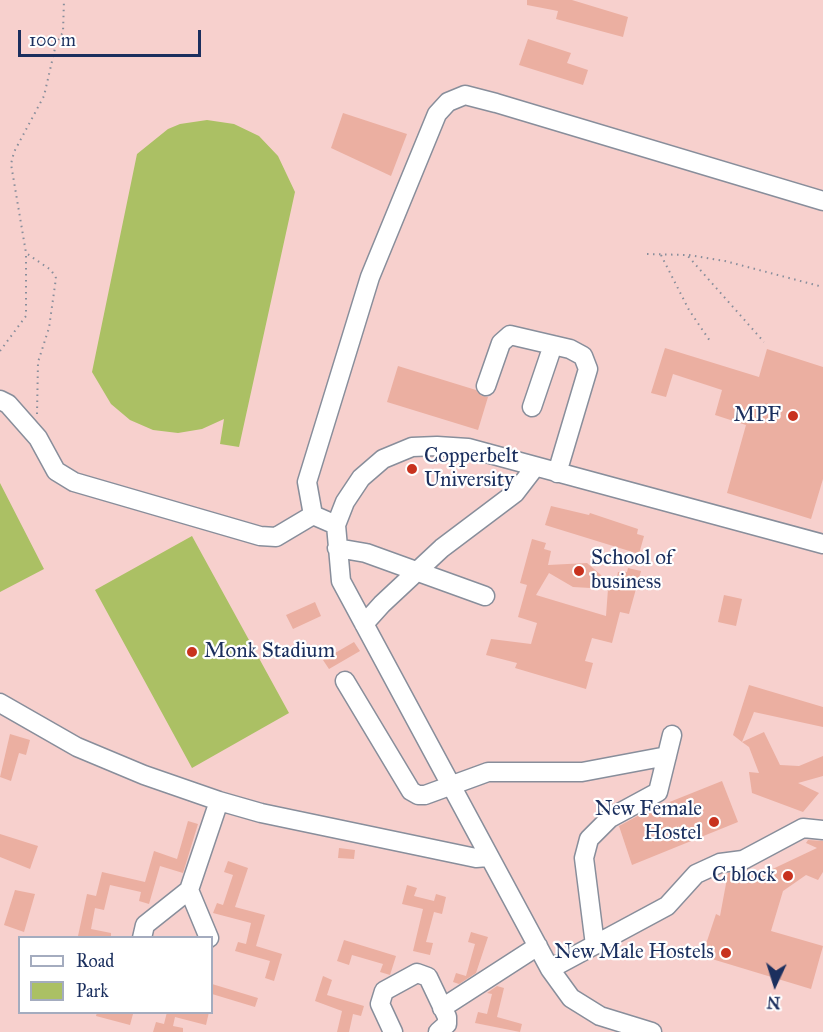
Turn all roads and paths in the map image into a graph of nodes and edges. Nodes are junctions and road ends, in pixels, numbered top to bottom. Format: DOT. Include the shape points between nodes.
graph roads {
  1 [pos="64,0"];
  2 [pos="823,201"];
  3 [pos="26,253"];
  4 [pos="647,254"];
  5 [pos="661,254"];
  6 [pos="687,255"];
  7 [pos="823,287"];
  8 [pos="710,341"];
  9 [pos="764,342"];
  10 [pos="553,345"];
  11 [pos="0,351"];
  12 [pos="486,386"];
  13 [pos="0,400"];
  14 [pos="532,407"];
  15 [pos="38,438"];
  16 [pos="535,467"];
  17 [pos="557,473"];
  18 [pos="313,515"];
  19 [pos="336,525"];
  20 [pos="823,544"];
  21 [pos="337,548"];
  22 [pos="417,571"];
  23 [pos="485,596"];
  24 [pos="364,624"];
  25 [pos="345,681"];
  26 [pos="1,707"];
  27 [pos="672,735"];
  28 [pos="667,756"];
  29 [pos="450,786"];
  30 [pos="219,801"];
  31 [pos="823,830"];
  32 [pos="488,857"];
  33 [pos="189,890"];
  34 [pos="142,936"];
  35 [pos="208,936"];
  36 [pos="595,945"];
  37 [pos="538,946"];
  38 [pos="550,969"];
  39 [pos="442,1008"];
  40 [pos="393,1032"];
  41 [pos="438,1032"];
  42 [pos="652,1032"];
  1 -- 3 [label="path" via="63,32 56,44 44,96 10,165"];
  2 -- 18 [label="lane" via="496,103 465,95 448,102 437,114 370,278 307,482"];
  3 -- 11 [label="path" via="26,316"];
  3 -- 15 [label="path" via="56,278 38,362"];
  4 -- 5 [label="path"];
  5 -- 6 [label="path"];
  5 -- 8 [label="path" via="689,310"];
  6 -- 7 [label="path"];
  6 -- 9 [label="path"];
  10 -- 12 [label="lane" via="510,335 501,343"];
  10 -- 14 [label="lane"];
  10 -- 17 [label="lane" via="583,356 588,369"];
  13 -- 15 [label="lane"];
  15 -- 18 [label="lane" via="56,471 74,482 260,536 276,537"];
  16 -- 17 [label="lane"];
  16 -- 19 [label="lane" via="468,448 412,447 383,459 361,478"];
  16 -- 22 [label="lane" via="515,493 441,548"];
  17 -- 20 [label="lane"];
  18 -- 19 [label="lane"];
  19 -- 21 [label="lane"];
  21 -- 22 [label="lane" via="356,550"];
  21 -- 24 [label="lane" via="341,581"];
  22 -- 23 [label="lane"];
  22 -- 24 [label="lane"];
  24 -- 29 [label="lane"];
  25 -- 29 [label="lane" via="411,791 426,795"];
  26 -- 30 [label="lane" via="77,747"];
  27 -- 28 [label="lane"];
  28 -- 29 [label="lane" via="582,771 488,772"];
  28 -- 36 [label="lane" via="658,792 610,818 589,839 584,858"];
  29 -- 32 [label="lane"];
  30 -- 32 [label="lane" via="476,858"];
  30 -- 33 [label="lane"];
  31 -- 36 [label="lane" via="804,828 743,860 720,863 696,874 667,906"];
  32 -- 37 [label="lane"];
  33 -- 34 [label="lane" via="145,925"];
  33 -- 35 [label="lane"];
  36 -- 38 [label="lane"];
  37 -- 38 [label="lane"];
  37 -- 39 [label="lane"];
  38 -- 42 [label="lane" via="571,998 600,1016"];
  39 -- 40 [label="lane" via="428,977 417,973 384,992 380,1004"];
  39 -- 41 [label="lane" via="447,1024"];
}
